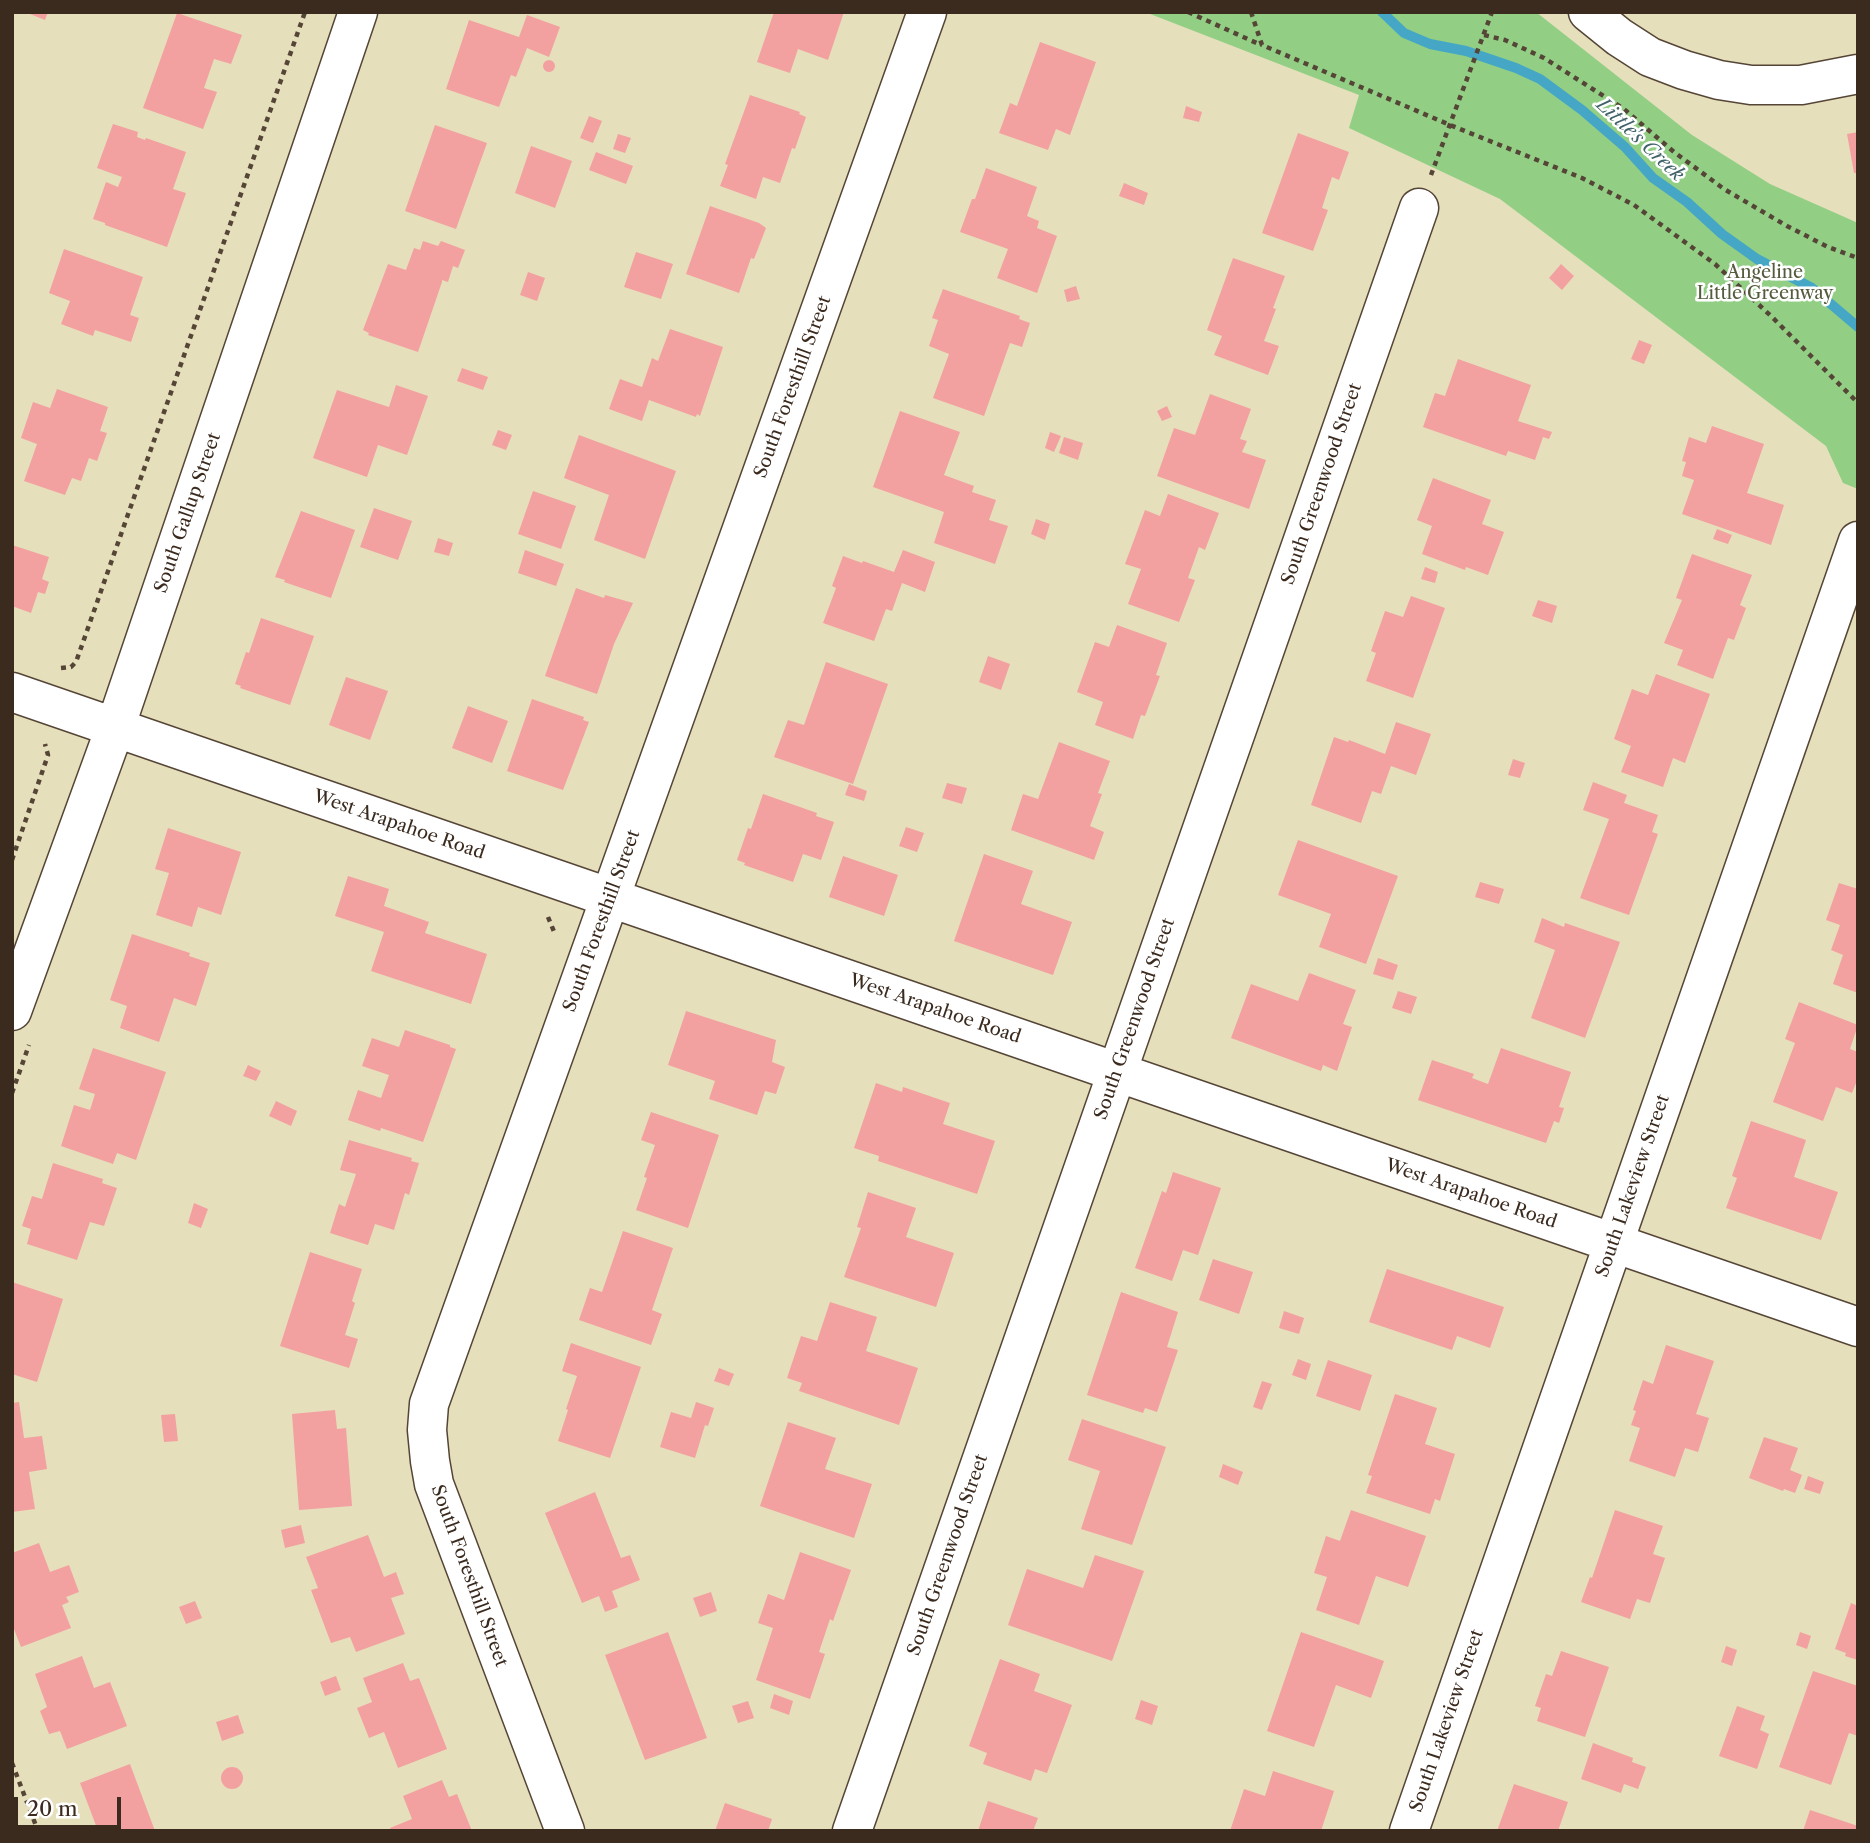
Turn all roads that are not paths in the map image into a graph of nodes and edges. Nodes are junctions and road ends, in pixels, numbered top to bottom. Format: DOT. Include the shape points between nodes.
graph roads {
  1 [pos="358,12"];
  2 [pos="927,12"];
  3 [pos="1588,12"];
  4 [pos="1858,74"];
  5 [pos="1419,208"];
  6 [pos="1858,541"];
  7 [pos="12,692"];
  8 [pos="115,728"];
  9 [pos="610,898"];
  10 [pos="21,1027"];
  11 [pos="1117,1072"];
  12 [pos="1614,1242"];
  13 [pos="1858,1326"];
  14 [pos="565,1831"];
  15 [pos="852,1831"];
  16 [pos="1409,1831"];
  1 -- 8 [label="street, South Gallup Street"];
  2 -- 9 [label="street, South Foresthill Street"];
  3 -- 4 [label="street" via="1650,57 1719,80 1801,85"];
  5 -- 11 [label="street, South Greenwood Street"];
  6 -- 12 [label="street, South Lakeview Street"];
  7 -- 8 [label="street, West Arapahoe Road"];
  8 -- 9 [label="street, West Arapahoe Road"];
  8 -- 10 [label="street, South Gallup Street"];
  9 -- 11 [label="street, West Arapahoe Road"];
  9 -- 14 [label="street, South Foresthill Street" via="429,1404 427,1430 434,1484"];
  11 -- 12 [label="street, West Arapahoe Road"];
  11 -- 15 [label="street, South Greenwood Street"];
  12 -- 13 [label="street, West Arapahoe Road"];
  12 -- 16 [label="street, South Lakeview Street"];
}
